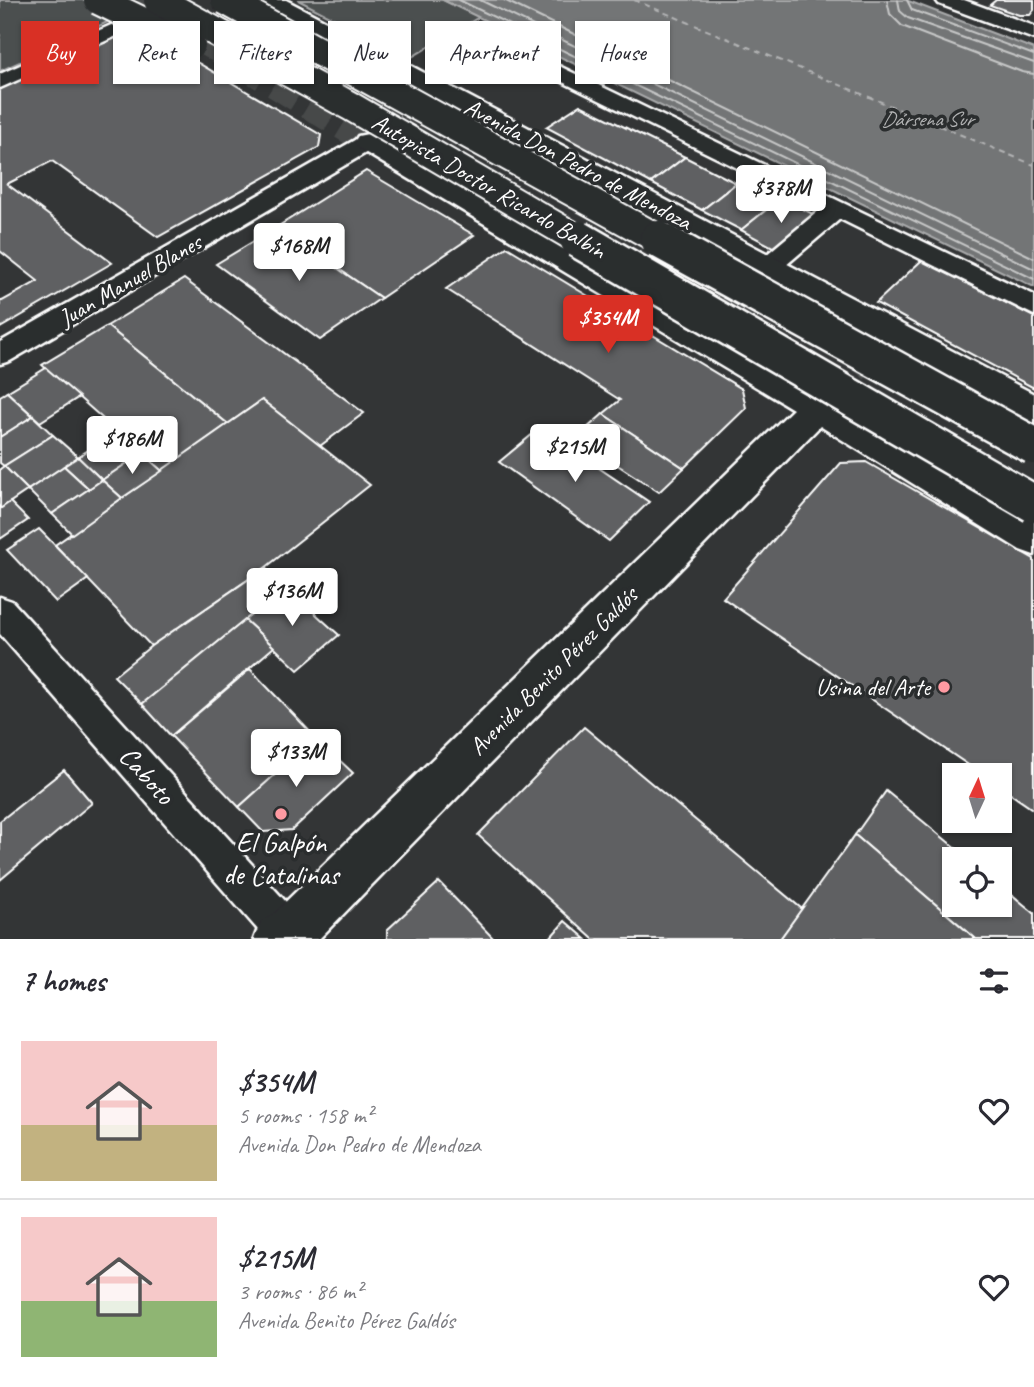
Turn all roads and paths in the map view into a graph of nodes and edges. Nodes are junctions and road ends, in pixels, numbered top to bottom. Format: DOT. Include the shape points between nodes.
graph roads {
  1 [pos="98,0"];
  2 [pos="158,0"];
  3 [pos="181,0"];
  4 [pos="225,0"];
  5 [pos="268,0"];
  6 [pos="946,0"];
  7 [pos="1034,33"];
  8 [pos="561,73"];
  9 [pos="0,82"];
  10 [pos="368,142"];
  11 [pos="496,191"];
  12 [pos="838,208"];
  13 [pos="769,266"];
  14 [pos="1034,306"];
  15 [pos="0,354"];
  16 [pos="817,407"];
  17 [pos="1034,410"];
  18 [pos="1034,446"];
  19 [pos="1034,504"];
  20 [pos="1034,540"];
  21 [pos="0,611"];
  22 [pos="287,938"];
  1 -- 11 [label="highway, bridge"];
  2 -- 11 [label="highway, Autopista Doctor Ricardo Balbín, bridge"];
  3 -- 9 [label="street"];
  4 -- 18 [label="highway, Autopista Doctor Ricardo Balbín, bridge"];
  5 -- 13 [label="main road, Avenida Don Pedro de Mendoza"];
  6 -- 7 [label="street"];
  8 -- 12 [label="street"];
  10 -- 15 [label="street, Juan Manuel Blanes"];
  10 -- 16 [label="main road"];
  11 -- 19 [label="highway, Autopista Doctor Ricardo Balbín, bridge"];
  12 -- 13 [label="street"];
  12 -- 14 [label="street"];
  13 -- 17 [label="main road, Avenida Don Pedro de Mendoza"];
  16 -- 20 [label="main road"];
  16 -- 22 [label="main road, Avenida Benito Pérez Galdós"];
  21 -- 22 [label="street, Caboto"];
}
